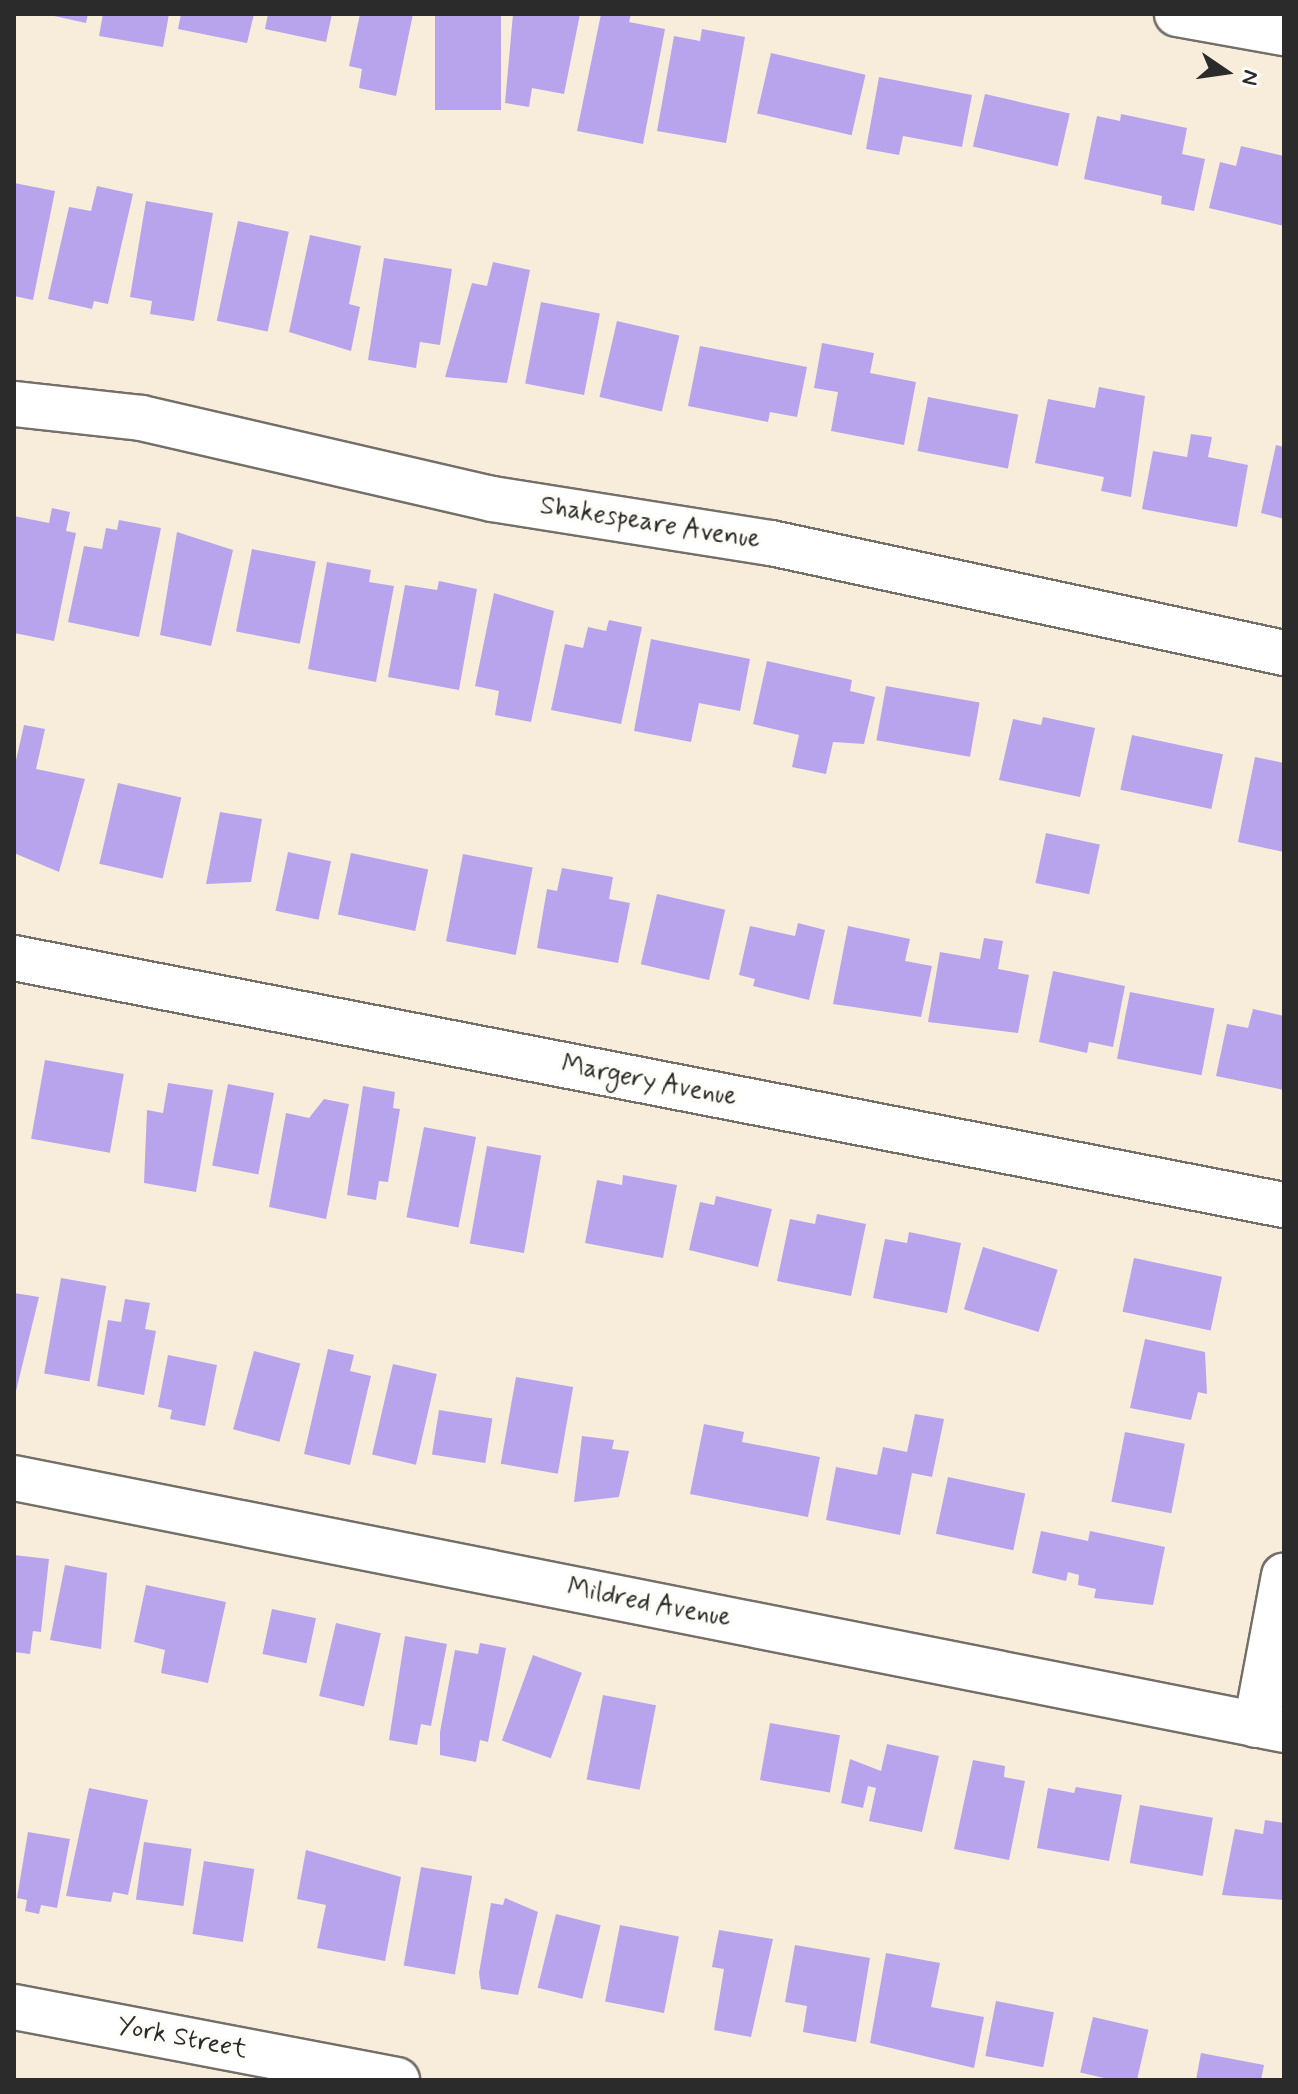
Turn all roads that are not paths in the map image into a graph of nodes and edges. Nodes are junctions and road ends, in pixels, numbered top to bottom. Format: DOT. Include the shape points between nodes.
graph roads {
  1 [pos="1177,14"];
  2 [pos="1284,33"];
  3 [pos="14,404"];
  4 [pos="1284,653"];
  5 [pos="14,958"];
  6 [pos="1284,1205"];
  7 [pos="14,1478"];
  8 [pos="1284,1576"];
  9 [pos="1270,1728"];
  10 [pos="14,2007"];
  11 [pos="397,2080"];
  1 -- 2 [label="street"];
  3 -- 4 [label="street, Shakespeare Avenue" via="141,418 492,499 771,543"];
  5 -- 6 [label="street, Margery Avenue"];
  7 -- 9 [label="street, Mildred Avenue"];
  8 -- 9 [label="street"];
  10 -- 11 [label="street, York Street"];
}
